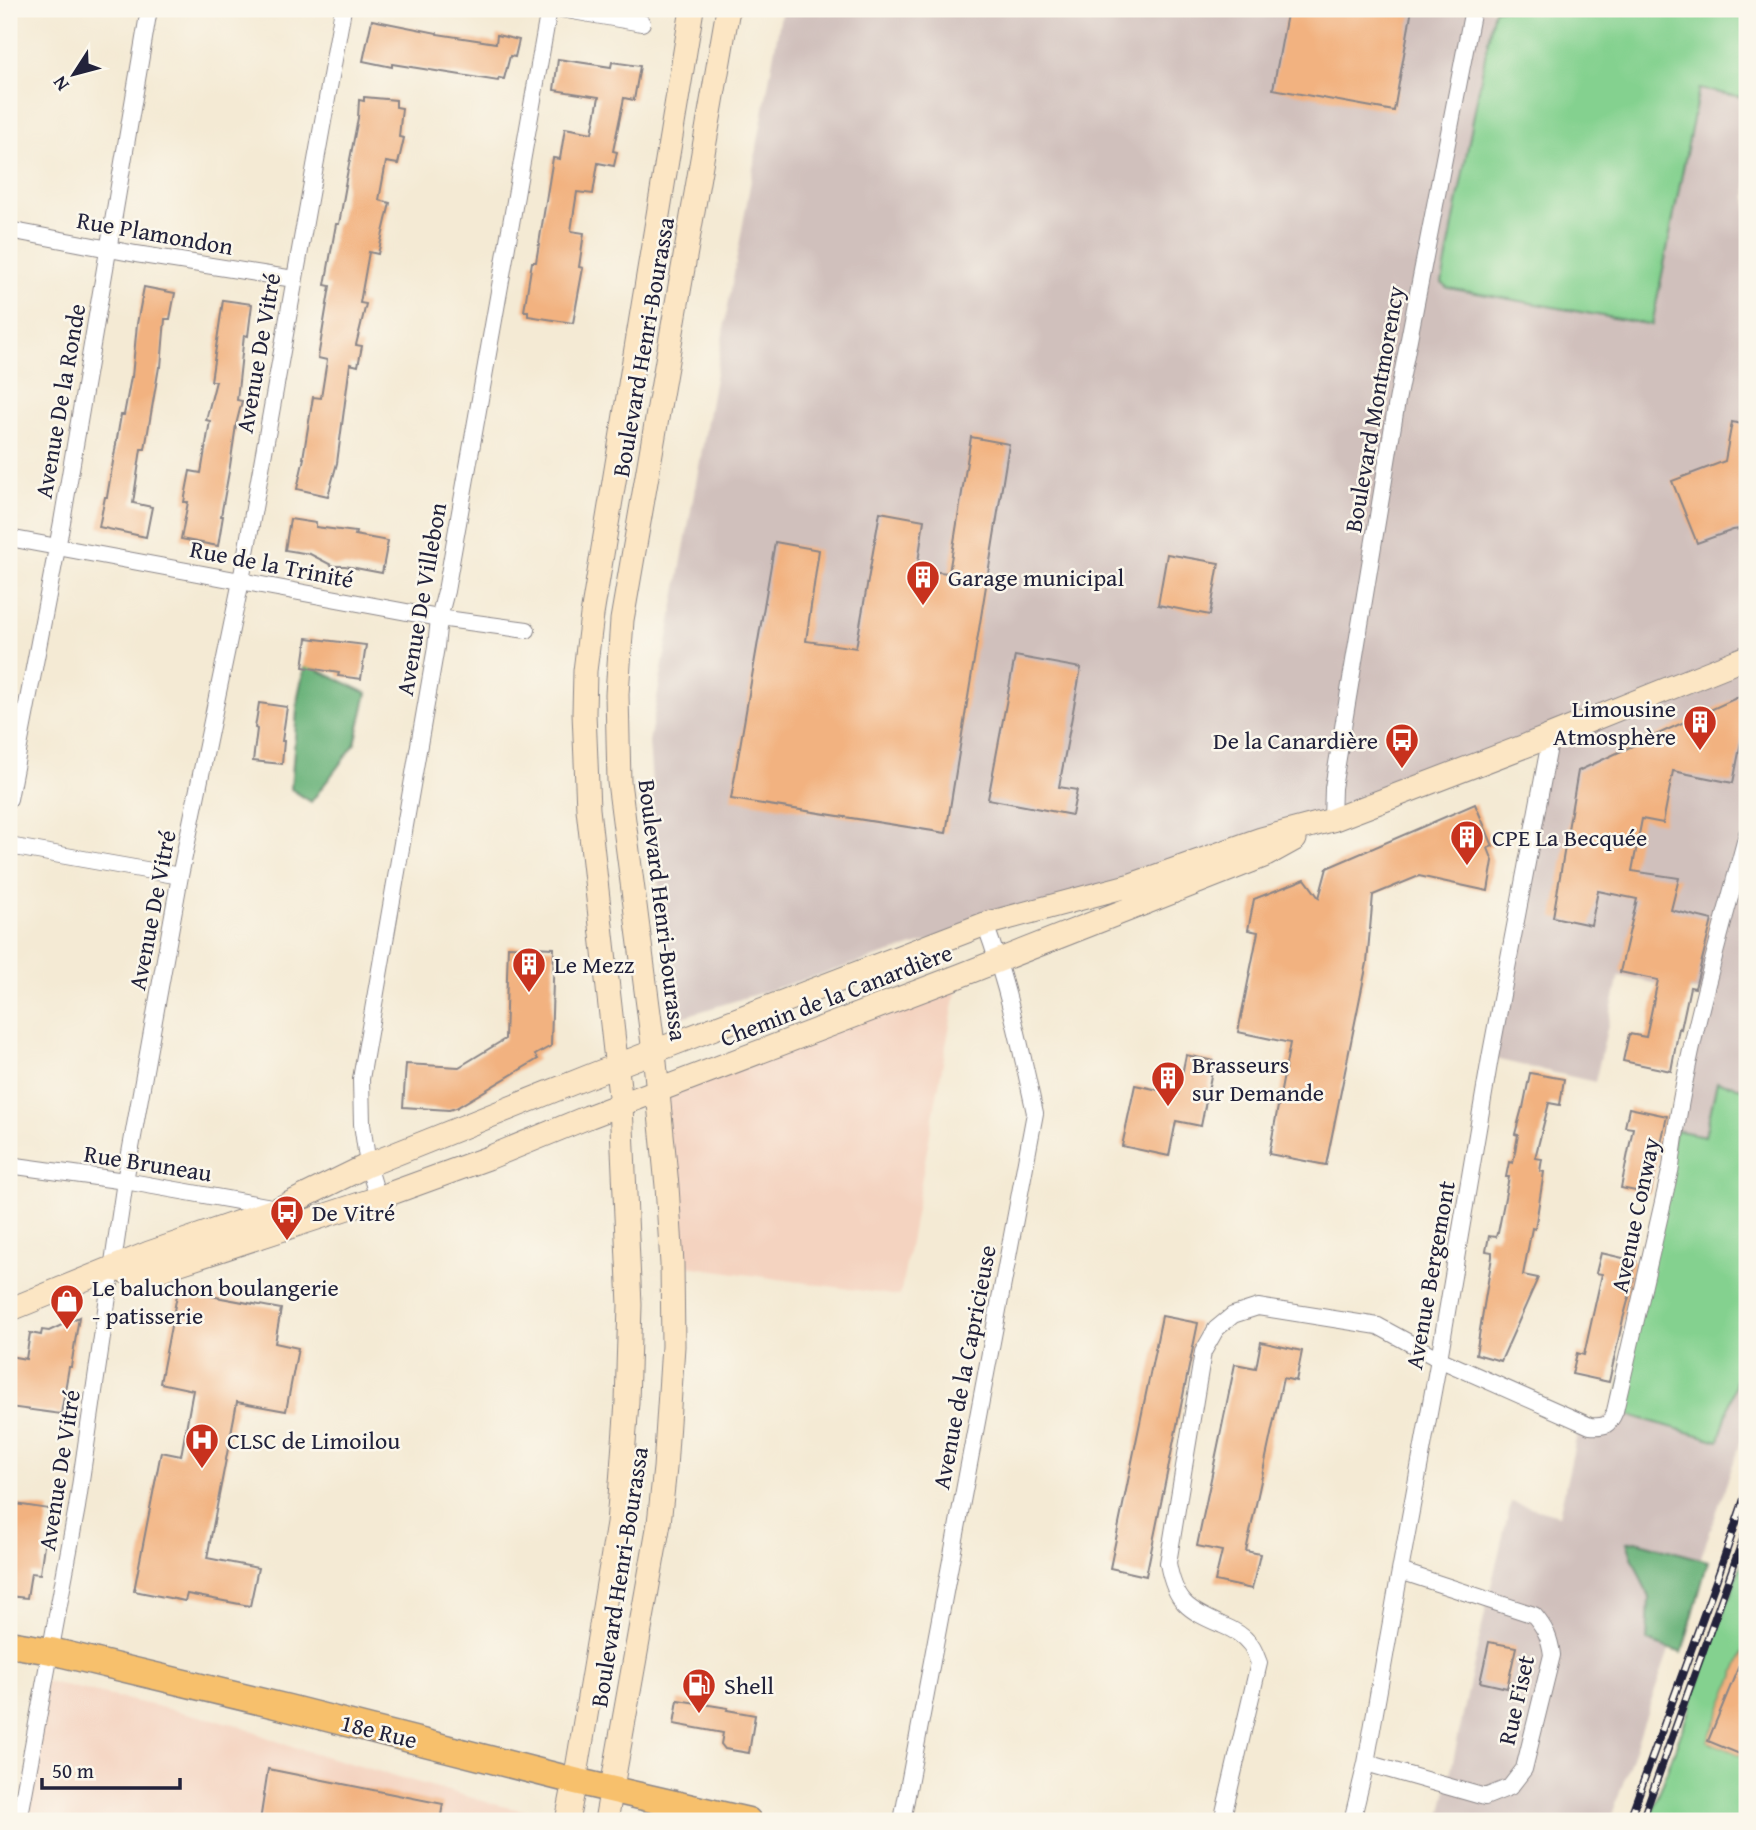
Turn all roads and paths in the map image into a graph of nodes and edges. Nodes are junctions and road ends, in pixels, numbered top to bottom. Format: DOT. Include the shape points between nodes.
graph roads {
  1 [pos="149,9"];
  2 [pos="343,9"];
  3 [pos="549,9"];
  4 [pos="561,9"];
  5 [pos="692,9"];
  6 [pos="729,9"];
  7 [pos="1473,9"];
  8 [pos="642,23"];
  9 [pos="9,230"];
  10 [pos="109,249"];
  11 [pos="294,279"];
  12 [pos="9,538"];
  13 [pos="56,547"];
  14 [pos="241,581"];
  15 [pos="439,618"];
  16 [pos="527,629"];
  17 [pos="1747,657"];
  18 [pos="1551,736"];
  19 [pos="9,799"];
  20 [pos="1332,820"];
  21 [pos="1747,834"];
  22 [pos="9,846"];
  23 [pos="180,876"];
  24 [pos="985,924"];
  25 [pos="998,960"];
  26 [pos="654,1052"];
  27 [pos="616,1066"];
  28 [pos="657,1091"];
  29 [pos="621,1105"];
  30 [pos="9,1165"];
  31 [pos="368,1165"];
  32 [pos="125,1181"];
  33 [pos="379,1198"];
  34 [pos="280,1208"];
  35 [pos="112,1269"];
  36 [pos="9,1310"];
  37 [pos="1439,1359"];
  38 [pos="1399,1571"];
  39 [pos="9,1644"];
  40 [pos="51,1651"];
  41 [pos="1366,1763"];
  42 [pos="575,1781"];
  43 [pos="611,1790"];
  44 [pos="19,1821"];
  45 [pos="567,1821"];
  46 [pos="606,1821"];
  47 [pos="748,1821"];
  48 [pos="902,1821"];
  49 [pos="1222,1821"];
  50 [pos="1352,1821"];
  1 -- 10 [label="street, Avenue De la Ronde"];
  2 -- 11 [label="street, Avenue De Vitré"];
  3 -- 15 [label="street, Avenue De Villebon"];
  4 -- 8 [label="street"];
  5 -- 27 [label="main road, Boulevard Henri-Bourassa" via="585,671 589,809"];
  6 -- 26 [label="main road, Boulevard Henri-Bourassa" via="622,620 617,694 619,782"];
  7 -- 20 [label="street, Boulevard Montmorency" via="1397,401 1333,788"];
  9 -- 10 [label="street, Rue Plamondon"];
  10 -- 11 [label="street, Rue Plamondon"];
  10 -- 13 [label="street, Avenue De la Ronde"];
  11 -- 14 [label="street, Avenue De Vitré"];
  12 -- 13 [label="street, Rue de la Trinité"];
  13 -- 14 [label="street, Rue de la Trinité"];
  13 -- 19 [label="street, Avenue De la Ronde"];
  14 -- 15 [label="street, Rue de la Trinité"];
  14 -- 23 [label="street, Avenue De Vitré"];
  15 -- 16 [label="street, Rue de la Trinité"];
  15 -- 31 [label="street, Avenue De Villebon" via="361,1079"];
  17 -- 18 [label="main road, Chemin de la Canardière"];
  18 -- 20 [label="main road, Chemin de la Canardière"];
  18 -- 37 [label="street, Avenue Bergemont"];
  20 -- 24 [label="main road, Chemin de la Canardière" via="1131,884"];
  20 -- 25 [label="main road, Chemin de la Canardière" via="1266,855"];
  21 -- 37 [label="street, Avenue Conway" via="1705,993 1671,1167 1611,1421 1602,1427 1590,1426"];
  22 -- 23 [label="street"];
  23 -- 32 [label="street, Avenue De Vitré"];
  24 -- 25 [label="street, Avenue de la Capricieuse"];
  24 -- 26 [label="main road, Chemin de la Canardière"];
  25 -- 28 [label="main road, Chemin de la Canardière"];
  25 -- 48 [label="street, Avenue de la Capricieuse" via="1035,1113"];
  26 -- 27 [label="main road, Chemin de la Canardière"];
  26 -- 28 [label="main road, Boulevard Henri-Bourassa"];
  27 -- 29 [label="main road, Boulevard Henri-Bourassa"];
  27 -- 31 [label="main road, Chemin de la Canardière"];
  28 -- 29 [label="main road, Chemin de la Canardière"];
  28 -- 43 [label="main road, Boulevard Henri-Bourassa" via="672,1264 669,1408 659,1523"];
  29 -- 33 [label="main road, Chemin de la Canardière"];
  29 -- 42 [label="main road, Boulevard Henri-Bourassa" via="631,1305 627,1402 618,1524"];
  30 -- 32 [label="street, Rue Bruneau"];
  31 -- 33 [label="street, Avenue De Villebon"];
  31 -- 34 [label="main road, Chemin de la Canardière"];
  32 -- 34 [label="street, Rue Bruneau"];
  32 -- 35 [label="street, Avenue De Vitré"];
  33 -- 35 [label="main road, Chemin de la Canardière" via="144,1275"];
  34 -- 35 [label="main road, Chemin de la Canardière"];
  35 -- 36 [label="main road, Chemin de la Canardière"];
  35 -- 40 [label="street, Avenue De Vitré"];
  37 -- 38 [label="street, Avenue Bergemont"];
  37 -- 49 [label="street" via="1378,1326 1258,1307 1233,1315 1216,1329 1203,1352 1168,1563 1183,1602 1197,1614 1236,1630 1251,1644 1259,1663"];
  38 -- 41 [label="street, Avenue Bergemont"];
  38 -- 41 [label="street, Rue Fiset" via="1534,1615 1550,1639 1552,1655 1524,1769 1510,1787 1485,1797"];
  39 -- 40 [label="main road, 18e Rue"];
  40 -- 42 [label="main road, 18e Rue"];
  40 -- 44 [label="street, Avenue De Vitré"];
  41 -- 50 [label="street, Avenue Bergemont"];
  42 -- 43 [label="main road, 18e Rue"];
  42 -- 45 [label="main road, Boulevard Henri-Bourassa"];
  43 -- 46 [label="main road, Boulevard Henri-Bourassa"];
  43 -- 47 [label="main road, 18e Rue"];
}
